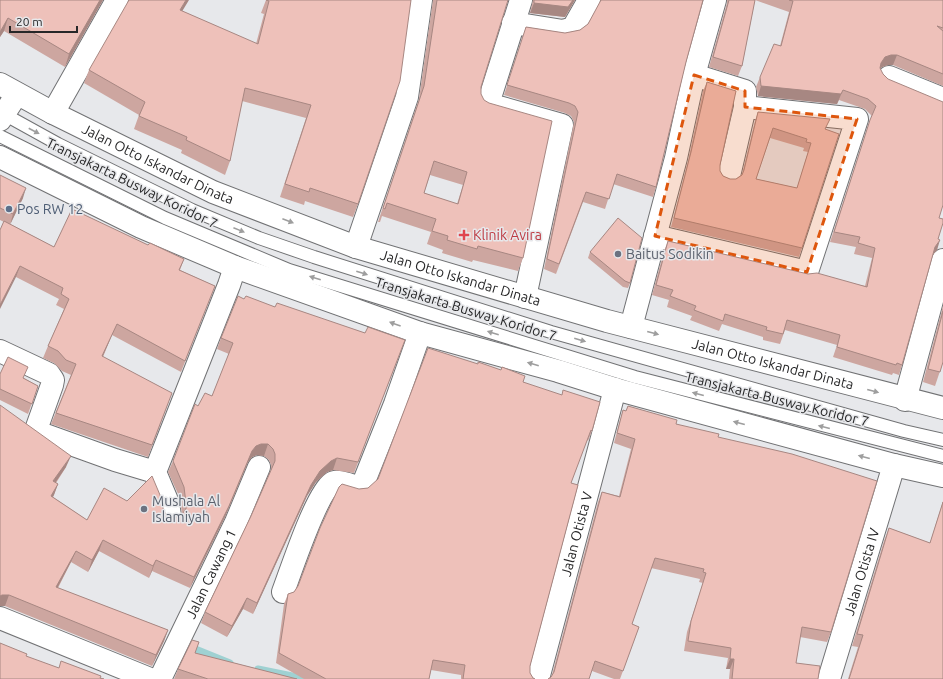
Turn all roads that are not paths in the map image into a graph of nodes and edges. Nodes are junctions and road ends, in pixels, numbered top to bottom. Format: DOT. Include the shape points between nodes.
graph roads {
  1 [pos="117,0"];
  2 [pos="421,0"];
  3 [pos="521,0"];
  4 [pos="589,0"];
  5 [pos="715,0"];
  6 [pos="513,23"];
  7 [pos="694,75"];
  8 [pos="889,77"];
  9 [pos="9,89"];
  10 [pos="943,99"];
  11 [pos="745,107"];
  12 [pos="53,113"];
  13 [pos="1,116"];
  14 [pos="0,136"];
  15 [pos="0,157"];
  16 [pos="729,176"];
  17 [pos="655,236"];
  18 [pos="356,247"];
  19 [pos="943,260"];
  20 [pos="235,267"];
  21 [pos="525,297"];
  22 [pos="631,327"];
  23 [pos="420,333"];
  24 [pos="0,351"];
  25 [pos="615,389"];
  26 [pos="905,400"];
  27 [pos="943,408"];
  28 [pos="943,440"];
  29 [pos="943,456"];
  30 [pos="894,465"];
  31 [pos="259,467"];
  32 [pos="155,472"];
  33 [pos="943,476"];
  34 [pos="170,516"];
  35 [pos="283,592"];
  36 [pos="0,618"];
  37 [pos="150,679"];
  38 [pos="160,679"];
  39 [pos="538,679"];
  40 [pos="829,679"];
  1 -- 12 [label="street"];
  2 -- 18 [label="street" via="406,97"];
  3 -- 6 [label="street"];
  4 -- 6 [label="street" via="573,28 563,31"];
  5 -- 7 [label="street"];
  6 -- 21 [label="street" via="488,104 562,125"];
  7 -- 11 [label="street" via="745,91"];
  7 -- 17 [label="street" via="676,158"];
  8 -- 10 [label="street"];
  9 -- 12 [label="street, Jalan Otto Iskandar Dinata"];
  9 -- 13 [label="street"];
  11 -- 16 [label="street"];
  11 -- 17 [label="street" via="857,119 807,272"];
  12 -- 18 [label="street, Jalan Otto Iskandar Dinata, one-way" via="212,192"];
  13 -- 28 [label="lane, Transjakarta Busway Koridor 7, one-way" via="192,210 258,238 559,334"];
  29 -- 14 [label="lane, Transjakarta Busway Koridor 7, one-way" via="635,377 289,270 165,218"];
  15 -- 20 [label="street" via="141,227"];
  17 -- 22 [label="street"];
  18 -- 21 [label="street, Jalan Otto Iskandar Dinata"];
  19 -- 26 [label="street"];
  23 -- 20 [label="street, one-way"];
  20 -- 32 [label="street"];
  21 -- 22 [label="street, Jalan Otto Iskandar Dinata"];
  22 -- 26 [label="street, Jalan Otto Iskandar Dinata, one-way"];
  25 -- 23 [label="street, one-way"];
  23 -- 35 [label="street" via="363,484 358,487 336,482 328,487 316,507"];
  24 -- 32 [label="street" via="52,377 52,385 37,426 40,433"];
  30 -- 25 [label="street, one-way"];
  25 -- 39 [label="street, Jalan Otista V"];
  26 -- 27 [label="street, Jalan Otto Iskandar Dinata"];
  30 -- 33 [label="street"];
  30 -- 40 [label="street, Jalan Otista IV"];
  31 -- 38 [label="street, Jalan Cawang 1" via="236,522"];
  32 -- 34 [label="street" via="168,503"];
  36 -- 37 [label="street"];
}
